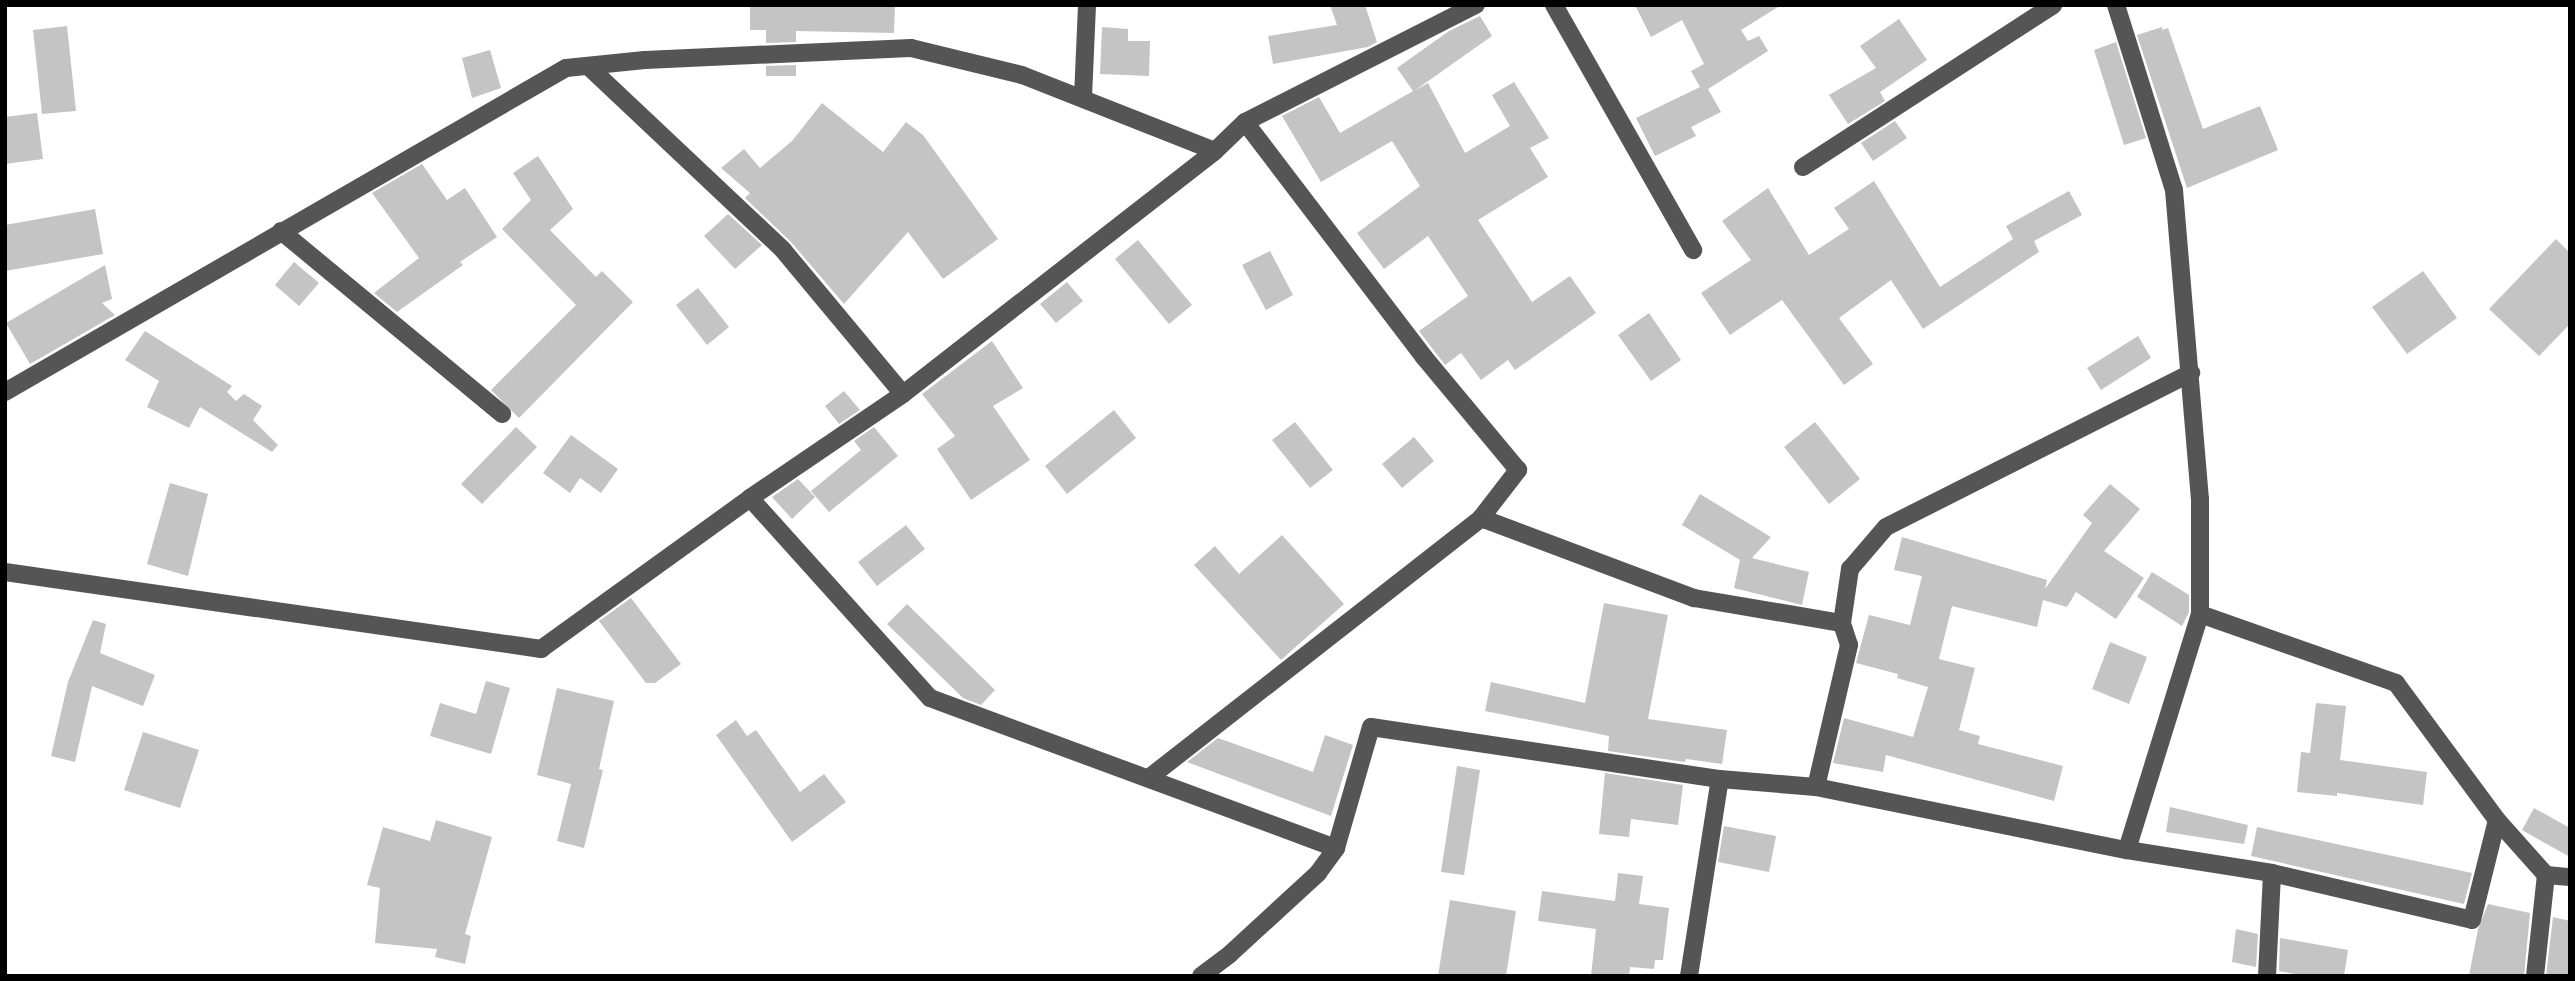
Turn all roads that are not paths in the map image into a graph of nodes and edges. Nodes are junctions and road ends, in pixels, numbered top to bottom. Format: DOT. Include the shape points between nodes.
graph roads {
  1 [pos="1087,5"];
  2 [pos="1476,5"];
  3 [pos="1554,5"];
  4 [pos="2053,5"];
  5 [pos="2116,5"];
  6 [pos="588,66"];
  7 [pos="1083,97"];
  8 [pos="1245,122"];
  9 [pos="1215,150"];
  10 [pos="1803,167"];
  11 [pos="281,231"];
  12 [pos="1693,250"];
  13 [pos="2191,373"];
  14 [pos="5,392"];
  15 [pos="903,394"];
  16 [pos="502,414"];
  17 [pos="750,498"];
  18 [pos="1481,518"];
  19 [pos="5,572"];
  20 [pos="2200,614"];
  21 [pos="1842,623"];
  22 [pos="1150,777"];
  23 [pos="1720,779"];
  24 [pos="1816,788"];
  25 [pos="2497,820"];
  26 [pos="1336,848"];
  27 [pos="2127,850"];
  28 [pos="2272,873"];
  29 [pos="2546,875"];
  30 [pos="2570,877"];
  31 [pos="1201,976"];
  32 [pos="1689,976"];
  33 [pos="2267,976"];
  34 [pos="2535,976"];
  1 -- 7 [label="street"];
  2 -- 8 [label="street"];
  3 -- 12 [label="street"];
  4 -- 10 [label="street"];
  5 -- 13 [label="street" via="2174,190"];
  6 -- 7 [label="street" via="911,48 1022,75"];
  6 -- 11 [label="street" via="566,68"];
  6 -- 15 [label="street" via="783,250"];
  7 -- 9 [label="street"];
  8 -- 9 [label="street"];
  8 -- 18 [label="street" via="1424,357 1518,470"];
  9 -- 15 [label="street"];
  11 -- 14 [label="street"];
  11 -- 16 [label="street"];
  13 -- 20 [label="street" via="2200,499"];
  13 -- 21 [label="street" via="1886,527 1850,569"];
  15 -- 17 [label="street"];
  17 -- 19 [label="street" via="541,649"];
  17 -- 22 [label="street" via="930,698"];
  18 -- 21 [label="street" via="1694,597"];
  18 -- 22 [label="street"];
  20 -- 25 [label="street" via="2396,683"];
  20 -- 27 [label="street"];
  21 -- 24 [label="street" via="1849,645"];
  22 -- 26 [label="street"];
  23 -- 24 [label="street"];
  23 -- 26 [label="street" via="1371,727"];
  23 -- 32 [label="street"];
  24 -- 27 [label="street"];
  25 -- 28 [label="street" via="2472,920"];
  25 -- 29 [label="street"];
  26 -- 31 [label="street" via="1318,873"];
  27 -- 28 [label="street"];
  28 -- 33 [label="street"];
  29 -- 30 [label="street"];
  29 -- 34 [label="street"];
}
